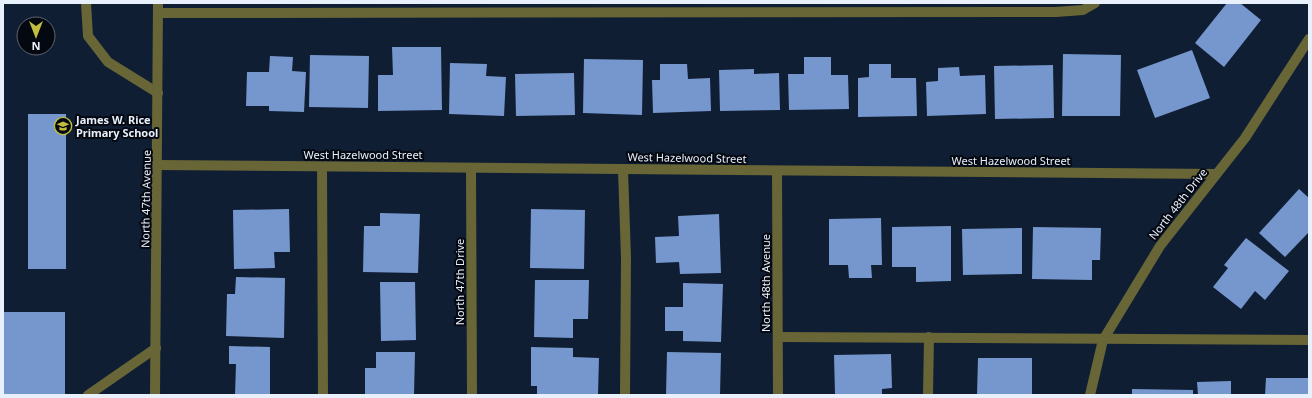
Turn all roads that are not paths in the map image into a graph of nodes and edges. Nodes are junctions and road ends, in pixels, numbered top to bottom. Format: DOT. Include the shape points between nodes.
graph roads {
  1 [pos="86,3"];
  2 [pos="1095,3"];
  3 [pos="158,8"];
  4 [pos="1309,39"];
  5 [pos="158,93"];
  6 [pos="158,165"];
  7 [pos="322,167"];
  8 [pos="471,168"];
  9 [pos="623,170"];
  10 [pos="777,171"];
  11 [pos="1216,174"];
  12 [pos="778,337"];
  13 [pos="928,337"];
  14 [pos="1103,340"];
  15 [pos="1309,340"];
  16 [pos="156,348"];
  17 [pos="88,395"];
  18 [pos="155,395"];
  19 [pos="323,395"];
  20 [pos="472,395"];
  21 [pos="625,395"];
  22 [pos="778,395"];
  23 [pos="928,395"];
  24 [pos="1090,395"];
  1 -- 5 [label="street" via="88,36 108,62"];
  2 -- 3 [label="street" via="1083,10 1056,12"];
  3 -- 5 [label="street, North 47th Avenue"];
  4 -- 11 [label="street, North 48th Drive" via="1245,138"];
  5 -- 6 [label="street, North 47th Avenue"];
  6 -- 7 [label="street, West Hazelwood Street"];
  6 -- 16 [label="street, North 47th Avenue"];
  7 -- 8 [label="street, West Hazelwood Street"];
  7 -- 19 [label="street"];
  8 -- 9 [label="street, West Hazelwood Street"];
  8 -- 20 [label="street, North 47th Drive"];
  9 -- 10 [label="street, West Hazelwood Street"];
  9 -- 21 [label="street" via="626,258"];
  10 -- 11 [label="street, West Hazelwood Street"];
  10 -- 12 [label="street, North 48th Avenue"];
  11 -- 14 [label="street, North 48th Drive" via="1160,246"];
  12 -- 13 [label="street"];
  12 -- 22 [label="street, North 48th Avenue"];
  13 -- 14 [label="street"];
  13 -- 23 [label="street"];
  14 -- 15 [label="street"];
  14 -- 24 [label="street, North 48th Drive"];
  16 -- 17 [label="street"];
  16 -- 18 [label="street, North 47th Avenue"];
}
